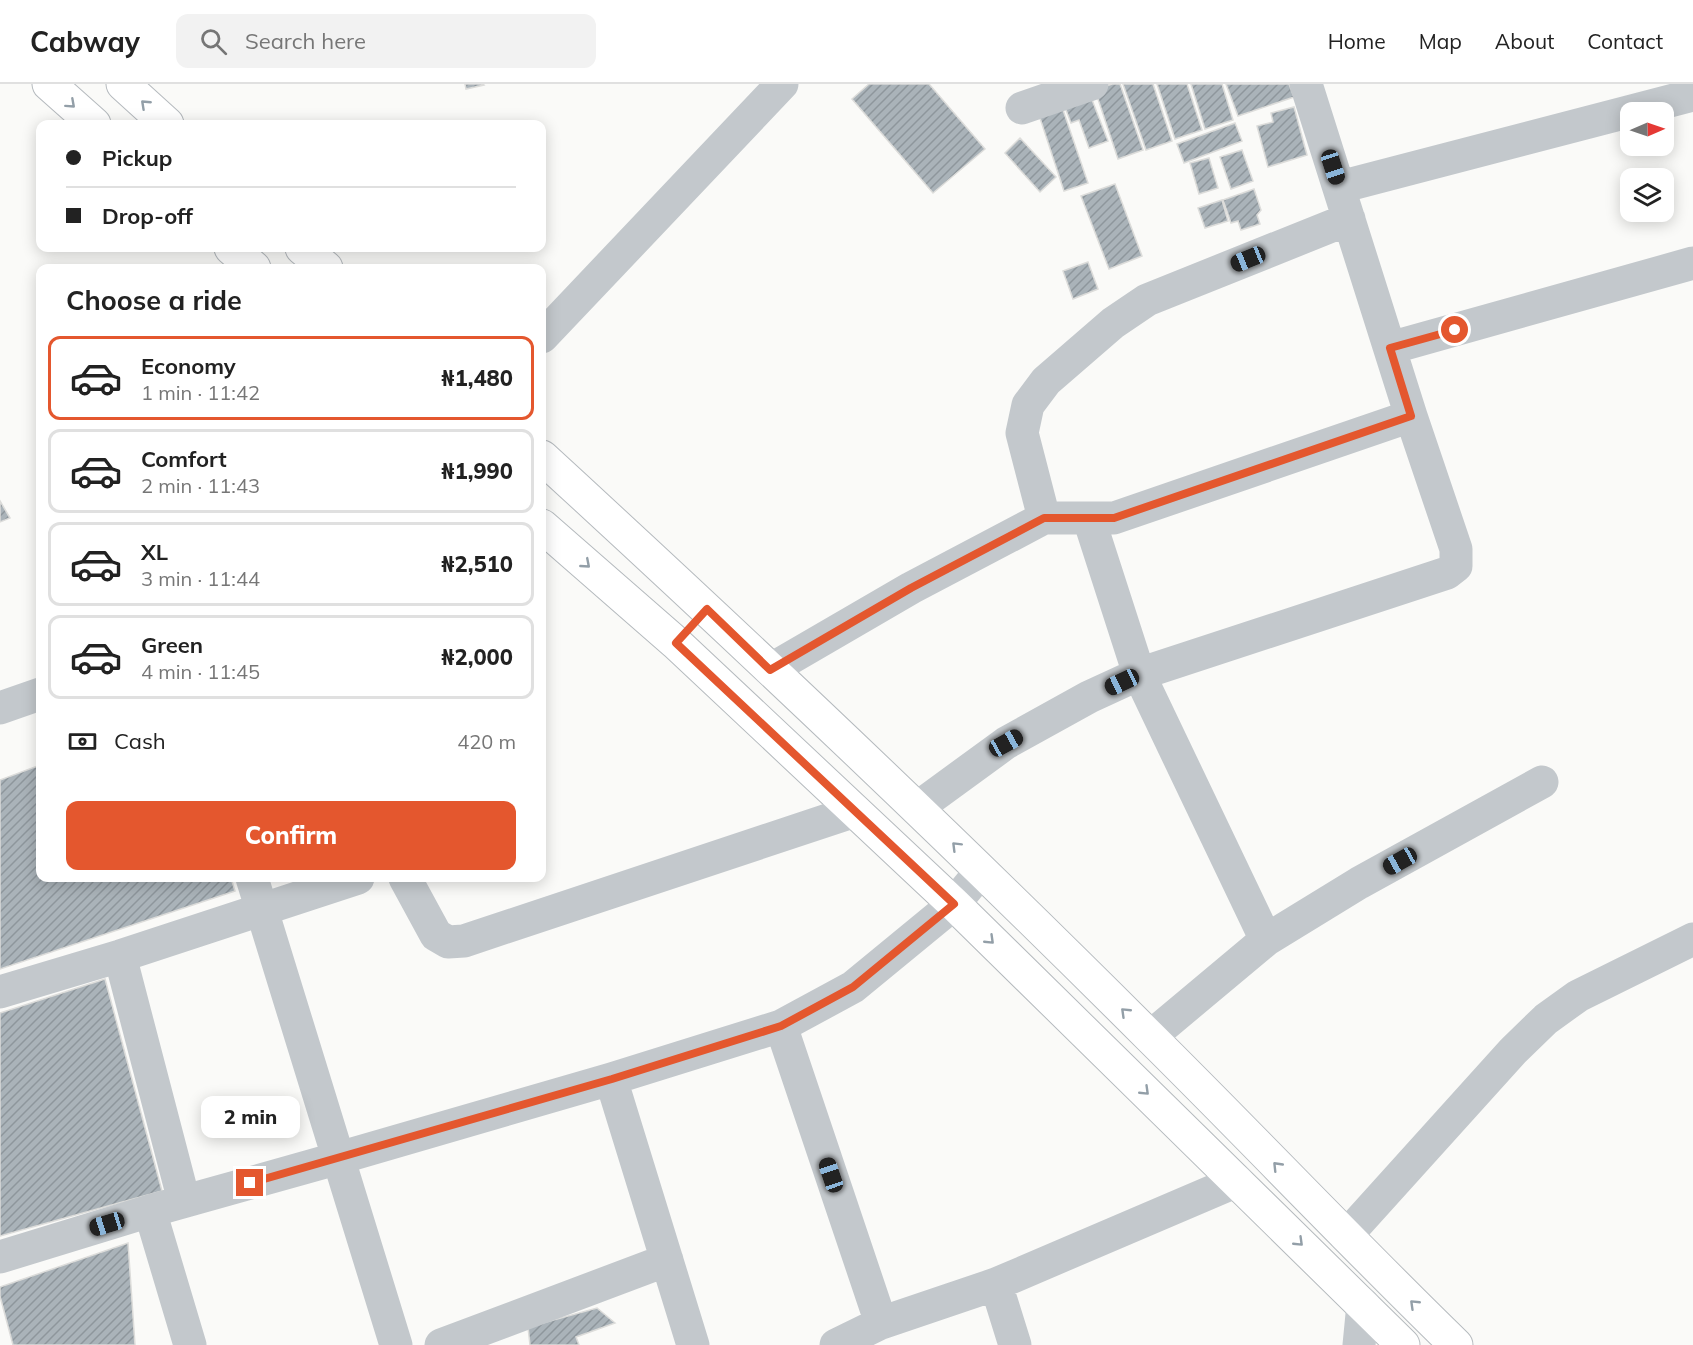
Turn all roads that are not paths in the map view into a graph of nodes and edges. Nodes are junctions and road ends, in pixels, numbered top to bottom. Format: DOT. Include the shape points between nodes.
graph roads {
  1 [pos="49,84"];
  2 [pos="123,84"];
  3 [pos="782,84"];
  4 [pos="1092,84"];
  5 [pos="1306,84"];
  6 [pos="1693,95"];
  7 [pos="1022,108"];
  8 [pos="90,120"];
  9 [pos="163,120"];
  10 [pos="1340,187"];
  11 [pos="1349,219"];
  12 [pos="236,252"];
  13 [pos="307,252"];
  14 [pos="1693,263"];
  15 [pos="249,264"];
  16 [pos="321,264"];
  17 [pos="546,333"];
  18 [pos="1390,348"];
  19 [pos="1411,416"];
  20 [pos="546,461"];
  21 [pos="1044,518"];
  22 [pos="1089,519"];
  23 [pos="546,529"];
  24 [pos="707,609"];
  25 [pos="676,643"];
  26 [pos="770,670"];
  27 [pos="1139,674"];
  28 [pos="36,695"];
  29 [pos="0,708"];
  30 [pos="1542,782"];
  31 [pos="917,808"];
  32 [pos="855,811"];
  33 [pos="981,871"];
  34 [pos="253,882"];
  35 [pos="345,882"];
  36 [pos="407,882"];
  37 [pos="954,904"];
  38 [pos="261,908"];
  39 [pos="1693,939"];
  40 [pos="1266,940"];
  41 [pos="120,956"];
  42 [pos="0,992"];
  43 [pos="781,1026"];
  44 [pos="1150,1037"];
  45 [pos="612,1079"];
  46 [pos="339,1158"];
  47 [pos="1237,1181"];
  48 [pos="184,1201"];
  49 [pos="150,1211"];
  50 [pos="1346,1236"];
  51 [pos="0,1257"];
  52 [pos="668,1260"];
  53 [pos="996,1284"];
  54 [pos="1363,1304"];
  55 [pos="881,1323"];
  56 [pos="190,1345"];
  57 [pos="396,1345"];
  58 [pos="441,1345"];
  59 [pos="693,1345"];
  60 [pos="836,1345"];
  61 [pos="1015,1345"];
  62 [pos="1359,1345"];
  63 [pos="1403,1345"];
  64 [pos="1456,1345"];
  1 -- 8 [label="main road, one-way"];
  9 -- 2 [label="main road, one-way"];
  3 -- 17 [label="street"];
  4 -- 7 [label="street"];
  5 -- 10 [label="street"];
  6 -- 10 [label="street"];
  10 -- 11 [label="street"];
  11 -- 18 [label="street"];
  11 -- 21 [label="street" via="1147,300 1113,323 1046,381 1028,405 1022,434"];
  12 -- 15 [label="main road"];
  13 -- 16 [label="main road"];
  14 -- 18 [label="street"];
  18 -- 19 [label="street"];
  19 -- 22 [label="street" via="1114,518"];
  19 -- 27 [label="street" via="1456,549 1456,566 1447,573"];
  20 -- 24 [label="main road"];
  21 -- 22 [label="street"];
  21 -- 26 [label="street" via="911,588"];
  22 -- 27 [label="street"];
  23 -- 25 [label="main road, one-way"];
  24 -- 25 [label="main road"];
  24 -- 26 [label="main road"];
  25 -- 32 [label="main road"];
  26 -- 31 [label="main road"];
  27 -- 31 [label="street" via="1006,743"];
  27 -- 40 [label="street"];
  28 -- 29 [label="street"];
  30 -- 40 [label="street"];
  33 -- 31 [label="main road, one-way"];
  32 -- 36 [label="street" via="464,941 448,942 436,935"];
  32 -- 37 [label="main road"];
  33 -- 37 [label="street"];
  44 -- 33 [label="main road, one-way"];
  34 -- 38 [label="street"];
  35 -- 38 [label="street"];
  37 -- 43 [label="street" via="853,987"];
  37 -- 47 [label="main road, one-way"];
  38 -- 41 [label="street"];
  38 -- 46 [label="street"];
  39 -- 50 [label="street" via="1578,996 1546,1019"];
  40 -- 44 [label="street"];
  41 -- 42 [label="street"];
  41 -- 48 [label="street"];
  43 -- 45 [label="street"];
  43 -- 55 [label="street"];
  50 -- 44 [label="main road, one-way"];
  45 -- 46 [label="street"];
  45 -- 52 [label="street"];
  46 -- 48 [label="street"];
  46 -- 57 [label="street"];
  47 -- 53 [label="street"];
  47 -- 54 [label="main road, one-way"];
  48 -- 49 [label="street"];
  49 -- 51 [label="street"];
  49 -- 56 [label="street"];
  64 -- 50 [label="main road, one-way"];
  52 -- 58 [label="street"];
  52 -- 59 [label="street"];
  53 -- 55 [label="street"];
  53 -- 61 [label="street"];
  54 -- 62 [label="street"];
  54 -- 63 [label="main road"];
  55 -- 60 [label="street"];
}
